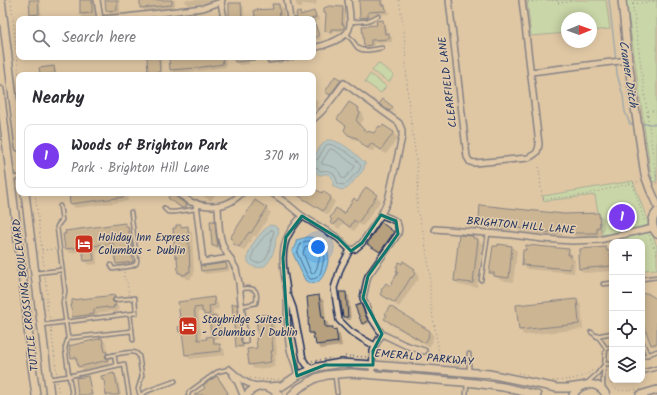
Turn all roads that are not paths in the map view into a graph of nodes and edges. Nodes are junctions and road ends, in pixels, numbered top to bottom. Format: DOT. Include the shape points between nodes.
graph roads {
  1 [pos="1,0"];
  2 [pos="97,0"];
  3 [pos="287,0"];
  4 [pos="348,0"];
  5 [pos="449,0"];
  6 [pos="522,0"];
  7 [pos="622,0"];
  8 [pos="222,1"];
  9 [pos="100,16"];
  10 [pos="159,16"];
  11 [pos="224,16"];
  12 [pos="290,16"];
  13 [pos="378,16"];
  14 [pos="350,22"];
  15 [pos="346,34"];
  16 [pos="316,47"];
  17 [pos="382,48"];
  18 [pos="278,60"];
  19 [pos="628,60"];
  20 [pos="269,62"];
  21 [pos="530,72"];
  22 [pos="0,90"];
  23 [pos="316,117"];
  24 [pos="16,122"];
  25 [pos="16,177"];
  26 [pos="11,178"];
  27 [pos="25,196"];
  28 [pos="182,196"];
  29 [pos="239,196"];
  30 [pos="276,196"];
  31 [pos="657,205"];
  32 [pos="60,206"];
  33 [pos="196,206"];
  34 [pos="218,206"];
  35 [pos="164,208"];
  36 [pos="131,212"];
  37 [pos="657,212"];
  38 [pos="381,215"];
  39 [pos="302,216"];
  40 [pos="435,229"];
  41 [pos="651,230"];
  42 [pos="488,233"];
  43 [pos="350,250"];
  44 [pos="230,258"];
  45 [pos="111,265"];
  46 [pos="62,270"];
  47 [pos="34,273"];
  48 [pos="657,277"];
  49 [pos="645,279"];
  50 [pos="481,280"];
  51 [pos="609,283"];
  52 [pos="603,284"];
  53 [pos="240,289"];
  54 [pos="287,292"];
  55 [pos="115,300"];
  56 [pos="241,306"];
  57 [pos="130,314"];
  58 [pos="65,322"];
  59 [pos="41,326"];
  60 [pos="132,331"];
  61 [pos="591,332"];
  62 [pos="382,334"];
  63 [pos="609,334"];
  64 [pos="596,336"];
  65 [pos="68,338"];
  66 [pos="133,340"];
  67 [pos="245,341"];
  68 [pos="375,346"];
  69 [pos="645,347"];
  70 [pos="606,348"];
  71 [pos="609,348"];
  72 [pos="424,351"];
  73 [pos="657,351"];
  74 [pos="469,354"];
  75 [pos="114,355"];
  76 [pos="648,355"];
  77 [pos="108,356"];
  78 [pos="645,356"];
  79 [pos="605,364"];
  80 [pos="609,364"];
  81 [pos="116,365"];
  82 [pos="373,365"];
  83 [pos="657,368"];
  84 [pos="229,369"];
  85 [pos="312,369"];
  86 [pos="467,369"];
  87 [pos="645,371"];
  88 [pos="335,374"];
  89 [pos="372,374"];
  90 [pos="69,376"];
  91 [pos="296,376"];
  92 [pos="48,379"];
  93 [pos="175,381"];
  94 [pos="467,383"];
  95 [pos="583,385"];
  96 [pos="260,386"];
  97 [pos="268,387"];
  98 [pos="657,390"];
  99 [pos="640,392"];
  100 [pos="606,393"];
  101 [pos="337,394"];
  102 [pos="36,395"];
  103 [pos="50,395"];
  104 [pos="72,395"];
  105 [pos="129,395"];
  106 [pos="140,395"];
  107 [pos="188,395"];
  108 [pos="243,395"];
  109 [pos="247,395"];
  110 [pos="279,395"];
  111 [pos="292,395"];
  112 [pos="466,395"];
  113 [pos="537,395"];
  114 [pos="573,395"];
  1 -- 24 [label="street"];
  2 -- 9 [label="street"];
  3 -- 12 [label="street"];
  4 -- 14 [label="street"];
  5 -- 21 [label="street, CLEARFIELD LANE" via="467,157 470,162 528,158 536,154 539,144"];
  6 -- 21 [label="street"];
  7 -- 19 [label="street"];
  8 -- 10 [label="street" via="203,8"];
  8 -- 11 [label="street"];
  13 -- 14 [label="lane" via="366,21"];
  14 -- 15 [label="street"];
  15 -- 16 [label="street"];
  15 -- 17 [label="lane" via="362,50"];
  18 -- 20 [label="lane"];
  19 -- 21 [label="street"];
  19 -- 31 [label="street" via="646,180"];
  22 -- 26 [label="street, TUTTLE CROSSING BOULEVARD"];
  23 -- 38 [label="street" via="344,83 399,123 402,130 400,151 388,200"];
  25 -- 26 [label="lane"];
  26 -- 102 [label="street, TUTTLE CROSSING BOULEVARD"];
  27 -- 47 [label="street, TUTTLE CROSSING BOULEVARD"];
  28 -- 33 [label="street"];
  29 -- 34 [label="street" via="232,202"];
  30 -- 39 [label="street"];
  32 -- 46 [label="lane" via="62,220 57,227"];
  33 -- 34 [label="street"];
  33 -- 35 [label="lane" via="175,212 168,212"];
  33 -- 44 [label="street" via="203,262"];
  34 -- 44 [label="street" via="222,244"];
  36 -- 45 [label="lane" via="136,264 114,269"];
  37 -- 41 [label="street" via="652,220"];
  38 -- 43 [label="street" via="362,242"];
  38 -- 62 [label="street" via="396,220 399,229 368,276 364,298 370,316"];
  39 -- 43 [label="street" via="338,238"];
  39 -- 54 [label="street" via="286,237 283,258"];
  40 -- 42 [label="street, BRIGHTON HILL LANE"];
  41 -- 42 [label="street, BRIGHTON HILL LANE" via="599,240 572,241"];
  42 -- 50 [label="lane"];
  43 -- 68 [label="street" via="334,288 339,320 350,331"];
  44 -- 53 [label="street" via="236,269"];
  46 -- 47 [label="lane"];
  46 -- 58 [label="lane"];
  47 -- 59 [label="street, TUTTLE CROSSING BOULEVARD"];
  48 -- 49 [label="lane"];
  51 -- 52 [label="lane"];
  53 -- 56 [label="street"];
  53 -- 56 [label="lane" via="252,288 256,296 256,303"];
  54 -- 85 [label="street" via="293,308 303,359"];
  54 -- 91 [label="street" via="287,323 290,350 297,369"];
  55 -- 57 [label="lane" via="135,298 136,313"];
  56 -- 67 [label="street"];
  57 -- 58 [label="lane"];
  57 -- 60 [label="lane"];
  58 -- 59 [label="lane"];
  58 -- 65 [label="lane"];
  59 -- 92 [label="street, TUTTLE CROSSING BOULEVARD"];
  60 -- 65 [label="lane"];
  60 -- 66 [label="lane"];
  61 -- 64 [label="lane"];
  62 -- 68 [label="street"];
  62 -- 72 [label="street"];
  63 -- 64 [label="lane"];
  64 -- 70 [label="lane"];
  65 -- 90 [label="lane" via="65,348"];
  68 -- 82 [label="street"];
  69 -- 76 [label="lane"];
  70 -- 71 [label="lane"];
  70 -- 79 [label="lane"];
  73 -- 76 [label="lane"];
  74 -- 86 [label="lane"];
  75 -- 77 [label="lane"];
  75 -- 81 [label="lane"];
  75 -- 106 [label="lane" via="134,352 139,356 142,376 138,388"];
  76 -- 78 [label="lane"];
  79 -- 80 [label="lane"];
  79 -- 95 [label="lane"];
  79 -- 100 [label="lane" via="602,376"];
  81 -- 90 [label="lane"];
  81 -- 105 [label="lane" via="124,364"];
  82 -- 85 [label="street, EMERALD PARKWAY" via="341,363"];
  82 -- 86 [label="street, EMERALD PARKWAY" via="441,371"];
  82 -- 89 [label="street"];
  83 -- 87 [label="lane"];
  84 -- 96 [label="street" via="241,380 252,386"];
  84 -- 107 [label="lane" via="217,372"];
  84 -- 108 [label="street"];
  85 -- 91 [label="street, EMERALD PARKWAY"];
  86 -- 95 [label="street, EMERALD PARKWAY" via="557,388"];
  88 -- 89 [label="street, EMERALD PARKWAY"];
  88 -- 101 [label="lane"];
  88 -- 111 [label="street, EMERALD PARKWAY" via="316,378"];
  89 -- 94 [label="street, EMERALD PARKWAY"];
  90 -- 92 [label="lane"];
  90 -- 104 [label="lane"];
  91 -- 97 [label="street, EMERALD PARKWAY" via="282,386"];
  92 -- 103 [label="street, TUTTLE CROSSING BOULEVARD"];
  93 -- 106 [label="lane"];
  94 -- 112 [label="lane"];
  94 -- 113 [label="street, EMERALD PARKWAY" via="503,387"];
  95 -- 100 [label="street" via="592,384"];
  95 -- 114 [label="street"];
  96 -- 97 [label="street"];
  96 -- 109 [label="street"];
  97 -- 110 [label="street"];
  98 -- 99 [label="street"];
}
